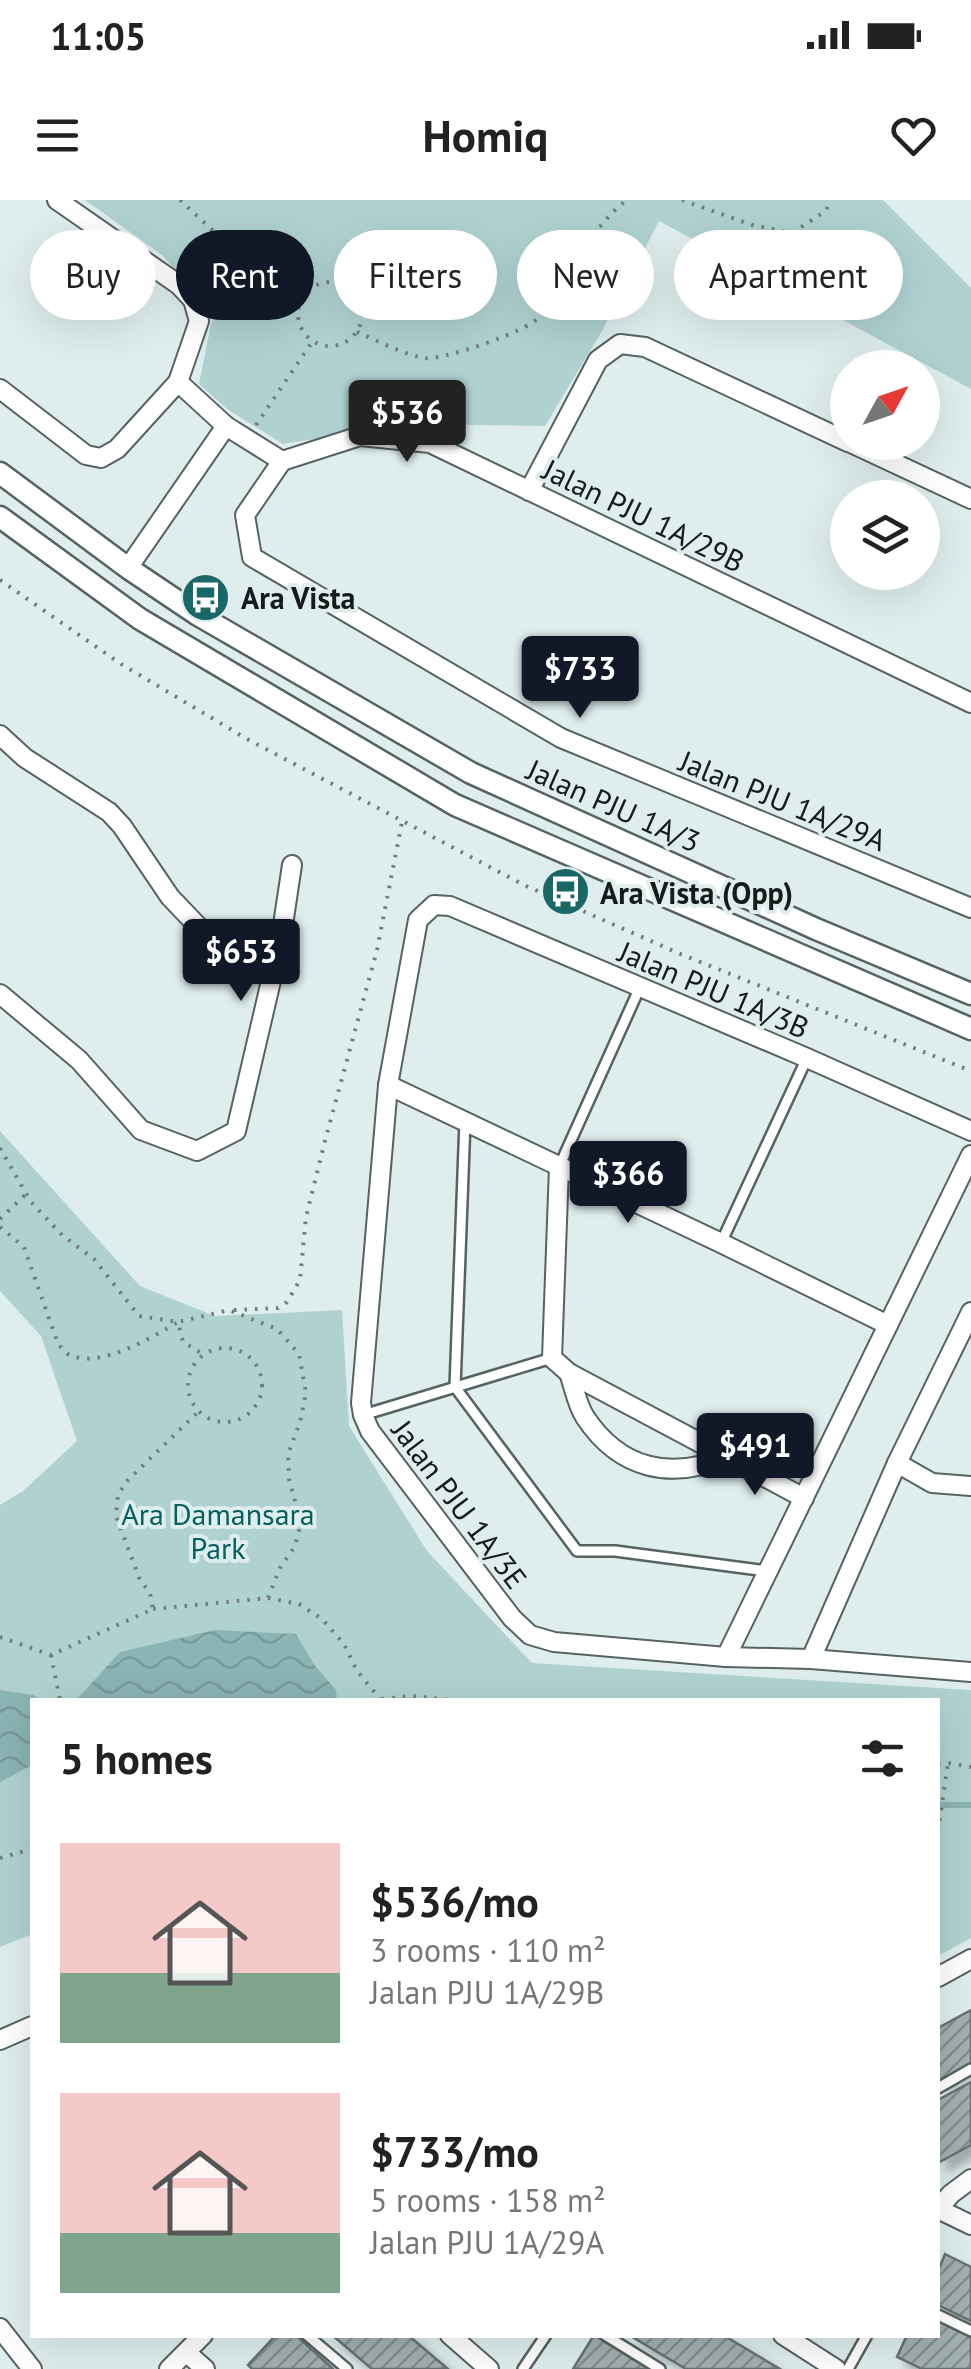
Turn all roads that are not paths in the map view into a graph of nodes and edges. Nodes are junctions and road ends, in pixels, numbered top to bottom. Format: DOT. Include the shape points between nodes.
graph roads {
  1 [pos="57,200"];
  2 [pos="178,382"];
  3 [pos="0,389"];
  4 [pos="226,426"];
  5 [pos="830,434"];
  6 [pos="886,460"];
  7 [pos="282,461"];
  8 [pos="0,472"];
  9 [pos="529,491"];
  10 [pos="971,500"];
  11 [pos="0,517"];
  12 [pos="128,568"];
  13 [pos="971,703"];
  14 [pos="0,735"];
  15 [pos="292,864"];
  16 [pos="434,905"];
  17 [pos="971,908"];
  18 [pos="272,974"];
  19 [pos="640,987"];
  20 [pos="0,994"];
  21 [pos="971,994"];
  22 [pos="971,1029"];
  23 [pos="806,1058"];
  24 [pos="388,1086"];
  25 [pos="465,1121"];
  26 [pos="971,1131"];
  27 [pos="971,1155"];
  28 [pos="559,1168"];
  29 [pos="722,1243"];
  30 [pos="971,1312"];
  31 [pos="888,1325"];
  32 [pos="552,1358"];
  33 [pos="569,1374"];
  34 [pos="455,1387"];
  35 [pos="363,1415"];
  36 [pos="728,1456"];
  37 [pos="897,1463"];
  38 [pos="971,1486"];
  39 [pos="804,1498"];
  40 [pos="768,1572"];
  41 [pos="726,1657"];
  42 [pos="811,1660"];
  43 [pos="971,1672"];
  44 [pos="971,1959"];
  45 [pos="940,1976"];
  46 [pos="30,2027"];
  47 [pos="0,2040"];
  48 [pos="971,2069"];
  49 [pos="940,2087"];
  50 [pos="971,2180"];
  51 [pos="940,2208"];
  52 [pos="940,2211"];
  53 [pos="971,2225"];
  54 [pos="940,2316"];
  55 [pos="0,2328"];
  56 [pos="971,2331"];
  57 [pos="200,2338"];
  58 [pos="310,2338"];
  59 [pos="453,2338"];
  60 [pos="544,2338"];
  61 [pos="609,2338"];
  62 [pos="788,2338"];
  63 [pos="866,2338"];
  64 [pos="187,2353"];
  65 [pos="32,2369"];
  66 [pos="169,2369"];
  67 [pos="206,2369"];
  68 [pos="347,2369"];
  69 [pos="489,2369"];
  70 [pos="522,2369"];
  71 [pos="660,2369"];
  72 [pos="836,2369"];
  73 [pos="848,2369"];
  1 -- 2 [label="street" via="193,300 199,321"];
  2 -- 3 [label="street" via="102,458 86,454"];
  2 -- 4 [label="street"];
  4 -- 7 [label="street"];
  4 -- 12 [label="street"];
  5 -- 9 [label="street" via="646,348 620,344 598,360"];
  6 -- 10 [label="street"];
  7 -- 9 [label="street, Jalan PJU 1A/29B" via="360,436 430,443"];
  7 -- 17 [label="street, Jalan PJU 1A/29A" via="246,515 252,557 560,738"];
  8 -- 12 [label="street, Jalan PJU 1A/3"];
  9 -- 13 [label="street, Jalan PJU 1A/29B"];
  11 -- 22 [label="street, Jalan PJU 1A/3" via="140,618 455,804"];
  12 -- 21 [label="street, Jalan PJU 1A/3" via="471,772"];
  14 -- 18 [label="street" via="109,812 170,898 215,944"];
  15 -- 18 [label="street"];
  16 -- 19 [label="street, Jalan PJU 1A/3B"];
  16 -- 24 [label="street, Jalan PJU 1A/3E" via="418,920"];
  18 -- 20 [label="street" via="236,1131 197,1151 140,1130 78,1060"];
  19 -- 23 [label="street, Jalan PJU 1A/3B"];
  19 -- 28 [label="lane"];
  23 -- 26 [label="street, Jalan PJU 1A/3B"];
  23 -- 29 [label="lane"];
  24 -- 25 [label="street"];
  24 -- 35 [label="street, Jalan PJU 1A/3E"];
  25 -- 28 [label="street"];
  25 -- 34 [label="lane"];
  27 -- 31 [label="street"];
  28 -- 29 [label="street"];
  28 -- 32 [label="street"];
  29 -- 31 [label="street"];
  30 -- 37 [label="street"];
  31 -- 39 [label="street"];
  32 -- 33 [label="street"];
  32 -- 34 [label="lane"];
  33 -- 36 [label="street"];
  33 -- 36 [label="street" via="583,1414 608,1446 630,1460 686,1469"];
  34 -- 35 [label="lane"];
  34 -- 40 [label="lane" via="577,1552"];
  35 -- 41 [label="street, Jalan PJU 1A/3E" via="530,1635"];
  36 -- 39 [label="street"];
  37 -- 38 [label="street" via="932,1484"];
  37 -- 42 [label="street"];
  39 -- 40 [label="street"];
  40 -- 41 [label="street"];
  41 -- 42 [label="street, Jalan PJU 1A/3E"];
  42 -- 43 [label="street, Jalan PJU 1A/3E"];
  44 -- 45 [label="street"];
  46 -- 47 [label="street"];
  48 -- 49 [label="lane"];
  50 -- 51 [label="street"];
  52 -- 53 [label="street"];
  54 -- 56 [label="lane"];
  55 -- 65 [label="street"];
  57 -- 64 [label="street"];
  58 -- 68 [label="lane"];
  59 -- 69 [label="street"];
  60 -- 70 [label="lane"];
  61 -- 71 [label="lane"];
  62 -- 72 [label="street"];
  63 -- 73 [label="lane"];
  64 -- 66 [label="street"];
  64 -- 67 [label="street"];
}
